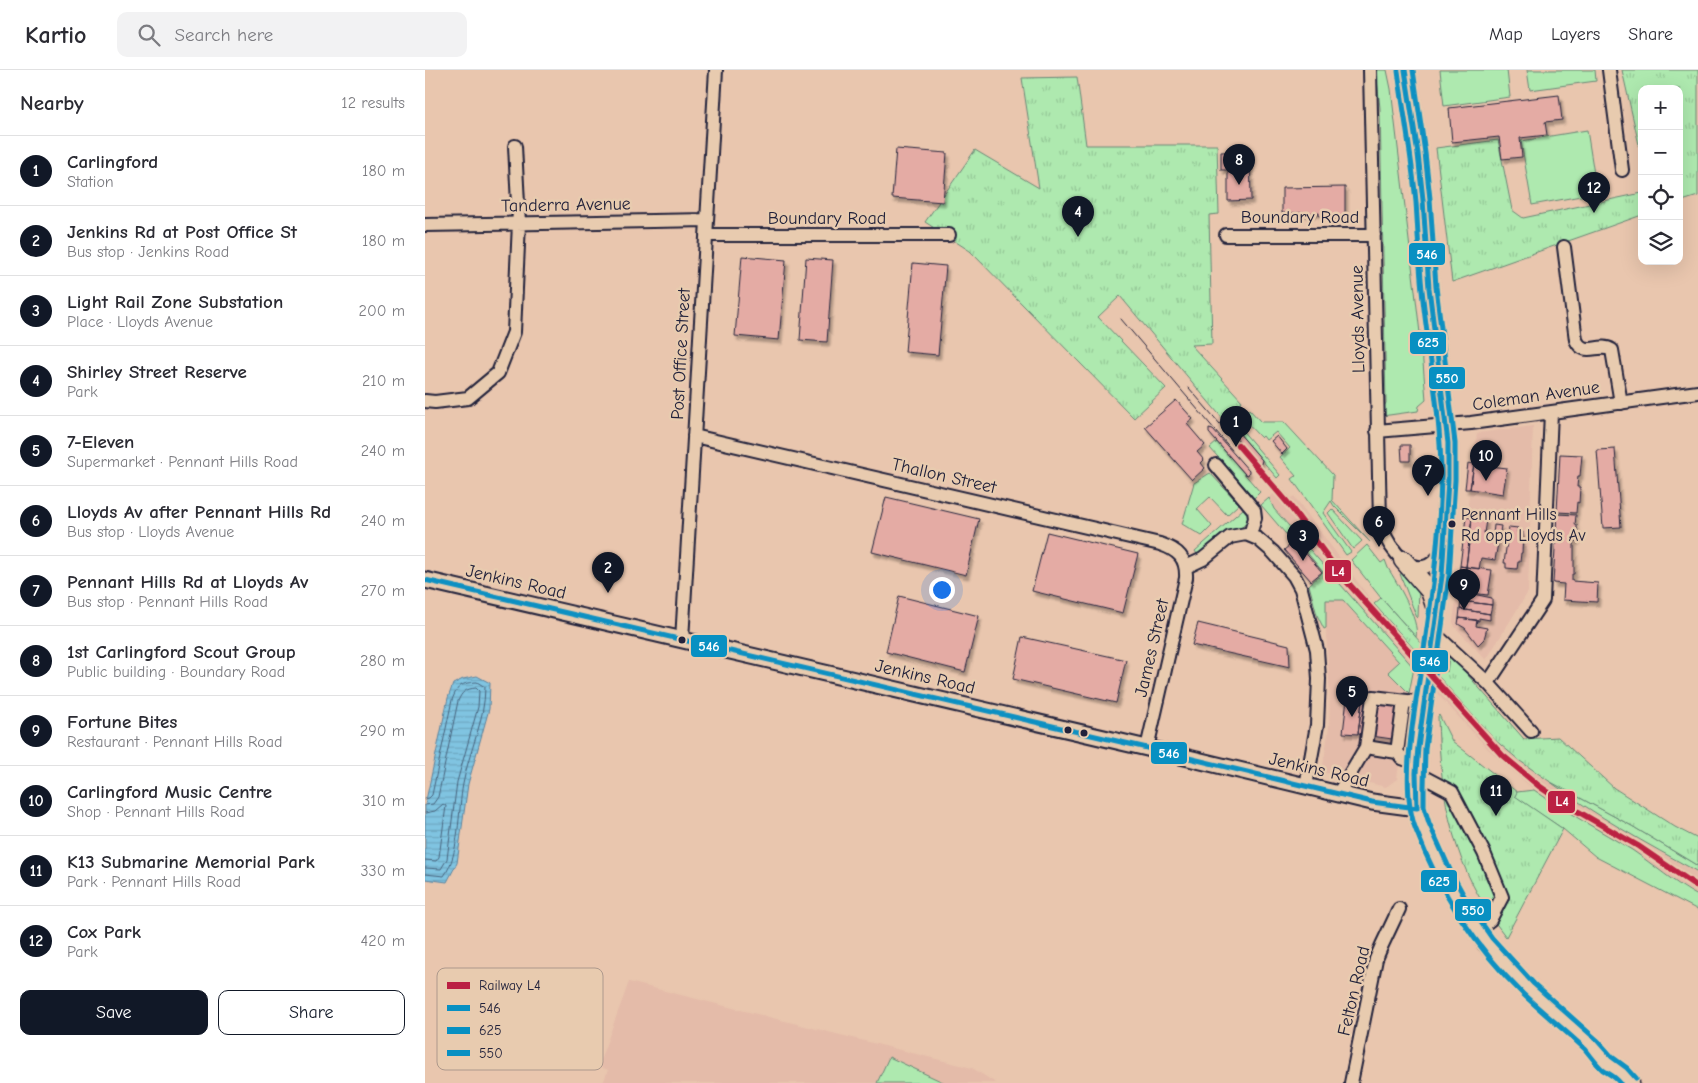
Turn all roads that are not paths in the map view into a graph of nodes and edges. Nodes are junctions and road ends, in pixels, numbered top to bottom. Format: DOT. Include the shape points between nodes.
graph roads {
  1 [pos="716,70"];
  2 [pos="1370,70"];
  3 [pos="1405,70"];
  4 [pos="1609,70"];
  5 [pos="515,146"];
  6 [pos="1622,170"];
  7 [pos="707,220"];
  8 [pos="519,223"];
  9 [pos="425,225"];
  10 [pos="706,235"];
  11 [pos="949,235"];
  12 [pos="1226,235"];
  13 [pos="1374,235"];
  14 [pos="1564,247"];
  15 [pos="1698,392"];
  16 [pos="425,401"];
  17 [pos="1621,402"];
  18 [pos="1551,412"];
  19 [pos="1446,425"];
  20 [pos="1377,431"];
  21 [pos="694,436"];
  22 [pos="1216,465"];
  23 [pos="1250,535"];
  24 [pos="1444,550"];
  25 [pos="1403,560"];
  26 [pos="1184,562"];
  27 [pos="425,580"];
  28 [pos="1437,612"];
  29 [pos="682,640"];
  30 [pos="1433,641"];
  31 [pos="1488,683"];
  32 [pos="1404,700"];
  33 [pos="1424,701"];
  34 [pos="1531,731"];
  35 [pos="1366,747"];
  36 [pos="1147,748"];
  37 [pos="1397,752"];
  38 [pos="1416,768"];
  39 [pos="1306,786"];
  40 [pos="1338,794"];
  41 [pos="1417,808"];
  42 [pos="1399,909"];
  43 [pos="1477,930"];
  44 [pos="1607,1063"];
  45 [pos="1351,1083"];
  46 [pos="1614,1083"];
  47 [pos="1630,1083"];
  1 -- 7 [label="street, Post Office Street"];
  2 -- 13 [label="street, Lloyds Avenue"];
  3 -- 19 [label="highway" via="1419,163 1429,288"];
  4 -- 6 [label="street"];
  5 -- 8 [label="street"];
  7 -- 8 [label="street, Tanderra Avenue"];
  7 -- 10 [label="street, Post Office Street"];
  8 -- 9 [label="street, Tanderra Avenue"];
  8 -- 16 [label="street" via="514,332 499,373 468,398"];
  10 -- 11 [label="street, Boundary Road"];
  10 -- 21 [label="street, Post Office Street"];
  12 -- 13 [label="street, Boundary Road"];
  13 -- 20 [label="street, Lloyds Avenue"];
  14 -- 17 [label="street" via="1576,340 1584,349 1606,347 1612,350"];
  15 -- 17 [label="street, Coleman Avenue"];
  17 -- 18 [label="street, Coleman Avenue"];
  18 -- 19 [label="street, Coleman Avenue"];
  18 -- 31 [label="street" via="1543,600"];
  19 -- 20 [label="street, Coleman Avenue"];
  19 -- 24 [label="highway" via="1448,480"];
  20 -- 25 [label="street, Lloyds Avenue" via="1380,521 1389,543"];
  21 -- 26 [label="street, Thallon Street" via="1160,544 1172,548"];
  21 -- 29 [label="street, Post Office Street"];
  22 -- 23 [label="street" via="1254,510"];
  23 -- 26 [label="street" via="1230,537 1203,559"];
  23 -- 39 [label="street" via="1266,544 1301,589 1317,650 1317,724"];
  24 -- 25 [label="street" via="1425,567"];
  24 -- 28 [label="highway"];
  25 -- 28 [label="highway" via="1430,591"];
  26 -- 36 [label="street, James Street" via="1184,585"];
  27 -- 29 [label="main road, Jenkins Road"];
  28 -- 30 [label="highway"];
  29 -- 36 [label="main road, Jenkins Road"];
  30 -- 31 [label="street"];
  30 -- 33 [label="highway"];
  31 -- 34 [label="street"];
  32 -- 33 [label="street"];
  32 -- 35 [label="street" via="1373,696"];
  32 -- 37 [label="street"];
  33 -- 38 [label="highway"];
  35 -- 37 [label="street"];
  35 -- 40 [label="street"];
  36 -- 39 [label="main road, Jenkins Road"];
  37 -- 38 [label="street"];
  38 -- 41 [label="highway"];
  38 -- 43 [label="street" via="1451,792 1484,853 1503,897 1490,920"];
  39 -- 40 [label="main road, Jenkins Road"];
  40 -- 41 [label="main road, Jenkins Road"];
  41 -- 43 [label="highway" via="1444,875"];
  42 -- 45 [label="street, Felton Road" via="1376,960"];
  43 -- 44 [label="highway" via="1529,989"];
  44 -- 46 [label="highway"];
  44 -- 47 [label="highway"];
}
